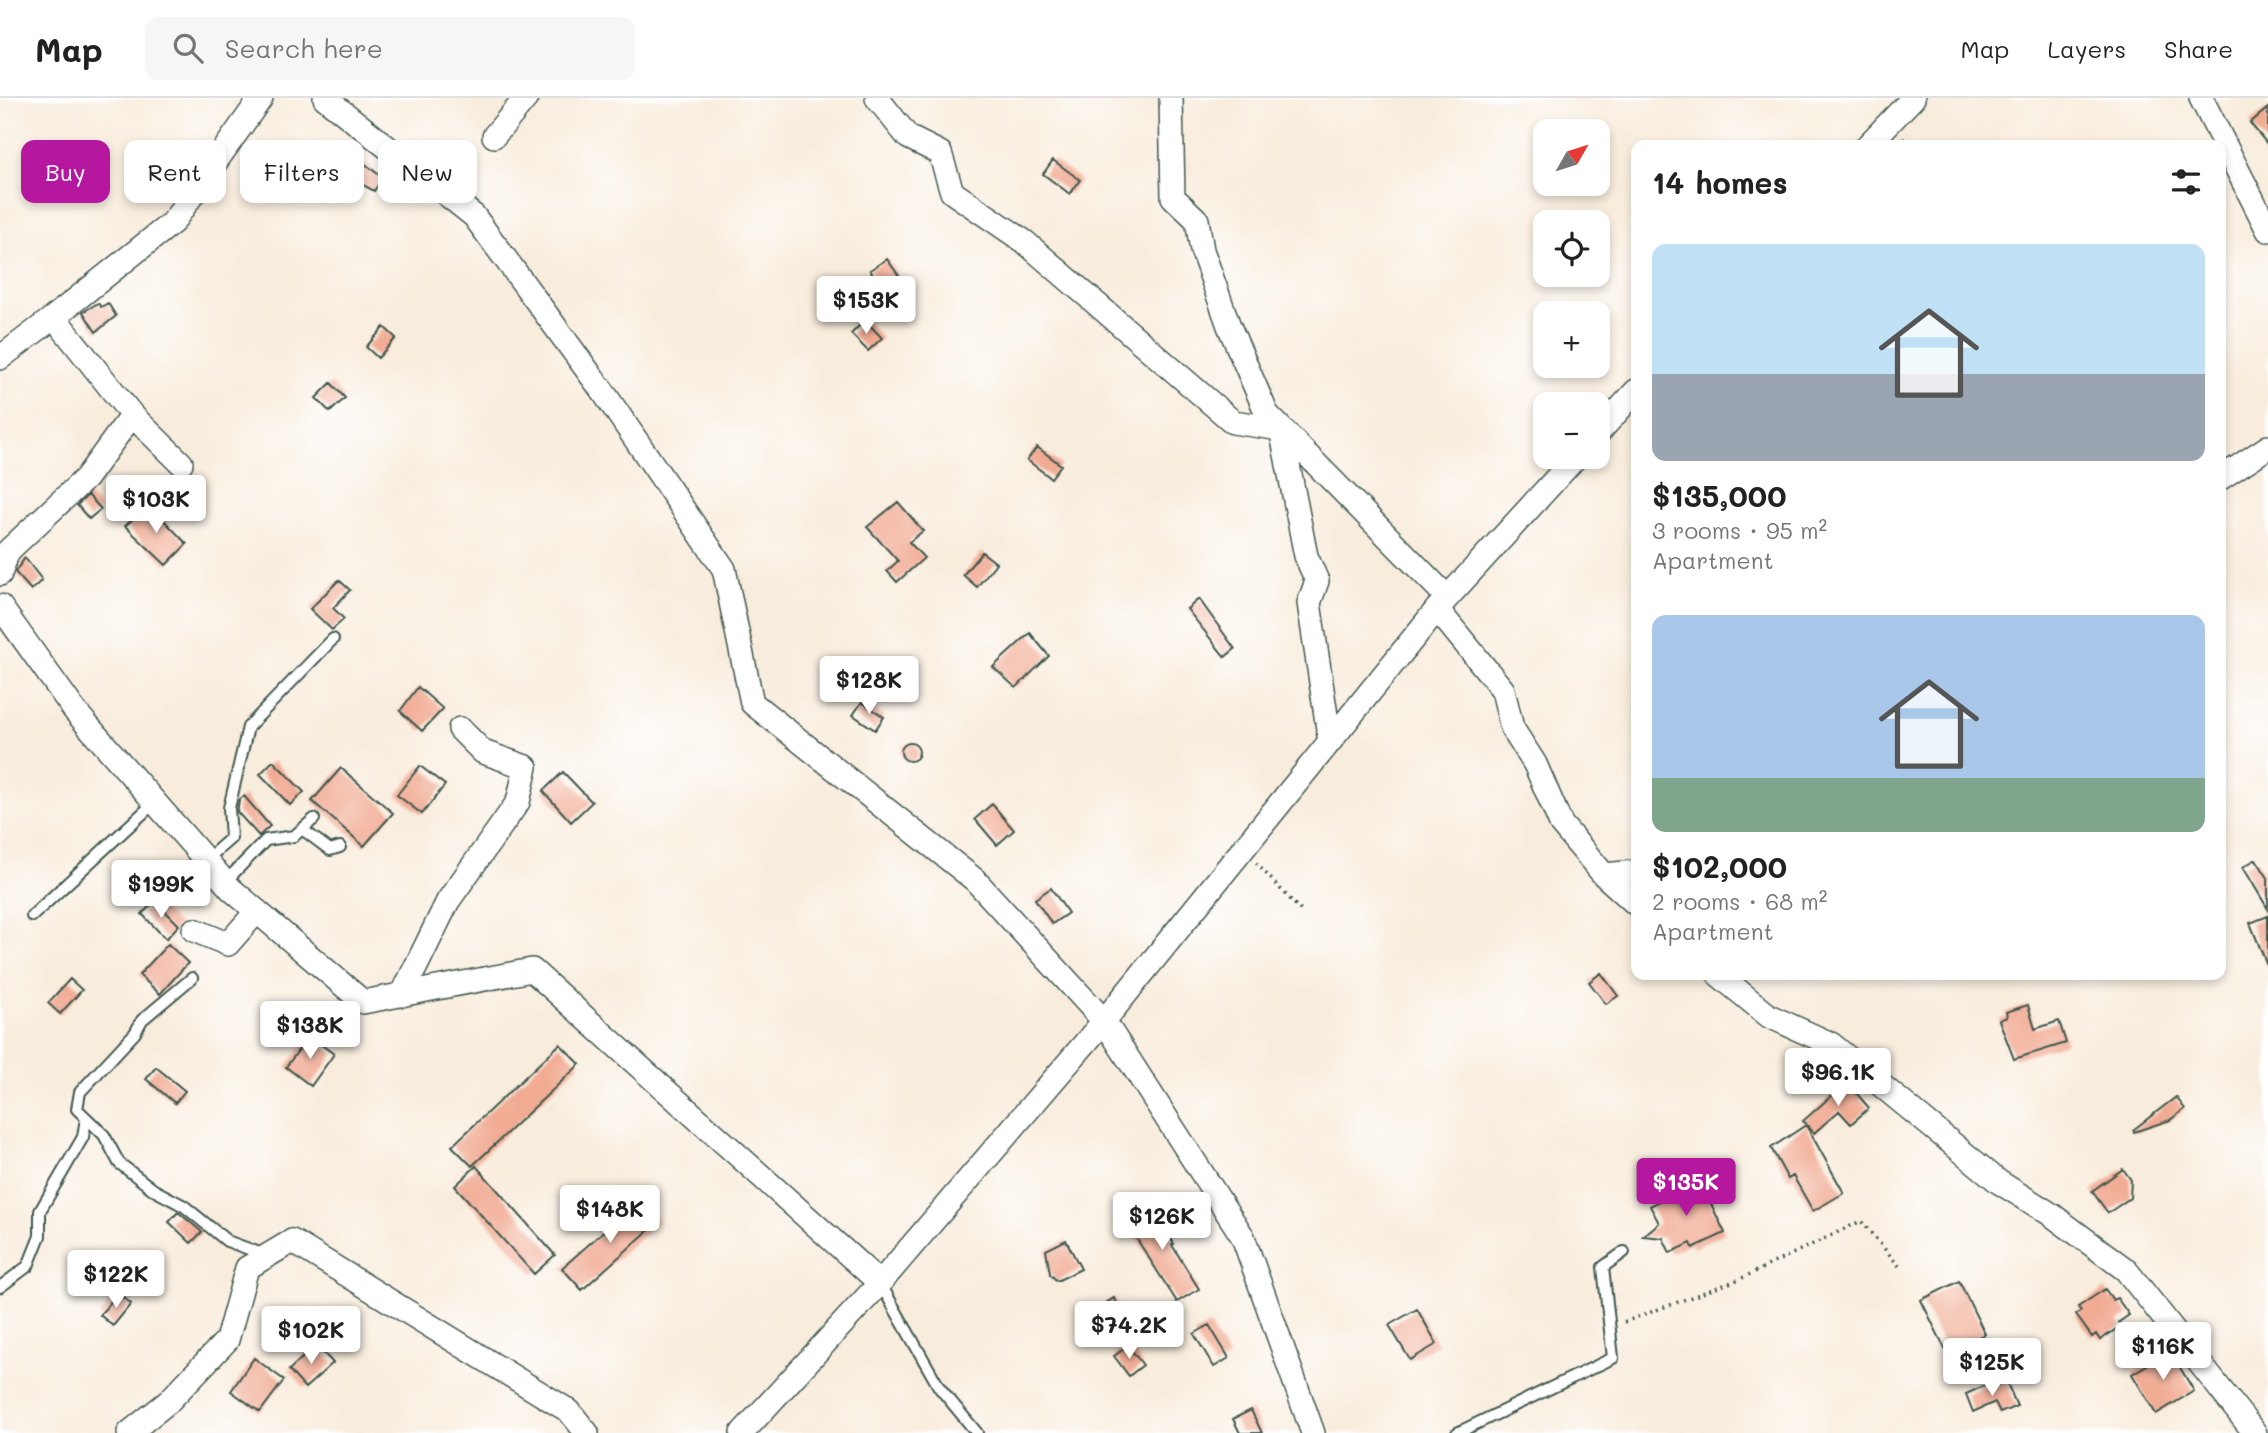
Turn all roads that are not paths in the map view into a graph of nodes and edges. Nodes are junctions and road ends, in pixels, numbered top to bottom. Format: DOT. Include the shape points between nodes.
graph roads {
  1 [pos="261,98"];
  2 [pos="325,98"];
  3 [pos="526,98"];
  4 [pos="877,98"];
  5 [pos="1171,98"];
  6 [pos="1913,98"];
  7 [pos="2201,98"];
  8 [pos="494,136"];
  9 [pos="1873,140"];
  10 [pos="2222,140"];
  11 [pos="2226,147"];
  12 [pos="2268,230"];
  13 [pos="54,317"];
  14 [pos="0,358"];
  15 [pos="1631,397"];
  16 [pos="132,415"];
  17 [pos="1610,420"];
  18 [pos="1282,429"];
  19 [pos="2268,447"];
  20 [pos="181,463"];
  21 [pos="1565,469"];
  22 [pos="2226,475"];
  23 [pos="0,574"];
  24 [pos="1442,603"];
  25 [pos="0,606"];
  26 [pos="333,639"];
  27 [pos="460,729"];
  28 [pos="1330,742"];
  29 [pos="155,802"];
  30 [pos="314,819"];
  31 [pos="302,830"];
  32 [pos="340,847"];
  33 [pos="206,860"];
  34 [pos="1631,872"];
  35 [pos="1604,875"];
  36 [pos="225,882"];
  37 [pos="1631,899"];
  38 [pos="257,911"];
  39 [pos="32,916"];
  40 [pos="194,930"];
  41 [pos="192,978"];
  42 [pos="1725,980"];
  43 [pos="402,995"];
  44 [pos="1104,1021"];
  45 [pos="86,1118"];
  46 [pos="1624,1252"];
  47 [pos="267,1256"];
  48 [pos="880,1283"];
  49 [pos="0,1287"];
  50 [pos="129,1433"];
  51 [pos="587,1433"];
  52 [pos="742,1433"];
  53 [pos="977,1433"];
  54 [pos="1313,1433"];
  55 [pos="1457,1433"];
  56 [pos="2255,1433"];
  1 -- 13 [label="street" via="173,222"];
  2 -- 44 [label="street" via="474,216 604,393 724,569 752,703 975,880"];
  3 -- 8 [label="street"];
  4 -- 18 [label="street" via="908,137 940,153 952,192 1025,242 1233,422"];
  5 -- 18 [label="street" via="1173,197 1198,220 1202,250 1229,326 1267,414"];
  6 -- 9 [label="street"];
  7 -- 10 [label="street"];
  11 -- 12 [label="street"];
  13 -- 14 [label="street"];
  13 -- 16 [label="street"];
  15 -- 17 [label="street"];
  16 -- 20 [label="street"];
  16 -- 23 [label="street" via="86,478 8,551"];
  18 -- 24 [label="street"];
  18 -- 28 [label="street" via="1306,555 1317,581 1309,603"];
  19 -- 22 [label="street"];
  21 -- 24 [label="street"];
  24 -- 28 [label="street"];
  24 -- 35 [label="street" via="1503,690 1512,728 1535,764 1561,824"];
  25 -- 29 [label="street" via="75,711"];
  26 -- 33 [label="lane" via="248,727 229,808 230,838"];
  27 -- 43 [label="street" via="483,752 526,767 518,802 448,901"];
  28 -- 44 [label="street"];
  29 -- 33 [label="street"];
  29 -- 39 [label="lane"];
  30 -- 31 [label="lane"];
  31 -- 32 [label="lane" via="330,849"];
  31 -- 36 [label="lane" via="294,836 266,840"];
  33 -- 36 [label="street"];
  34 -- 35 [label="street"];
  35 -- 37 [label="street"];
  36 -- 38 [label="street"];
  38 -- 40 [label="street" via="228,944"];
  38 -- 43 [label="street" via="363,1002"];
  41 -- 45 [label="lane" via="142,1020 80,1092 77,1109"];
  42 -- 56 [label="street" via="1769,1016 1831,1044 1999,1182 2126,1270"];
  43 -- 48 [label="street" via="532,970"];
  44 -- 48 [label="street"];
  44 -- 54 [label="street" via="1243,1237"];
  45 -- 47 [label="lane" via="104,1135 120,1163 154,1189 184,1206 227,1241"];
  45 -- 49 [label="lane" via="83,1137 40,1211 40,1236 28,1266"];
  46 -- 55 [label="lane" via="1603,1267 1613,1358"];
  47 -- 50 [label="street" via="247,1268 227,1340 168,1402"];
  47 -- 51 [label="street" via="292,1241 569,1411"];
  48 -- 52 [label="street"];
  48 -- 53 [label="lane" via="939,1387"];
}
